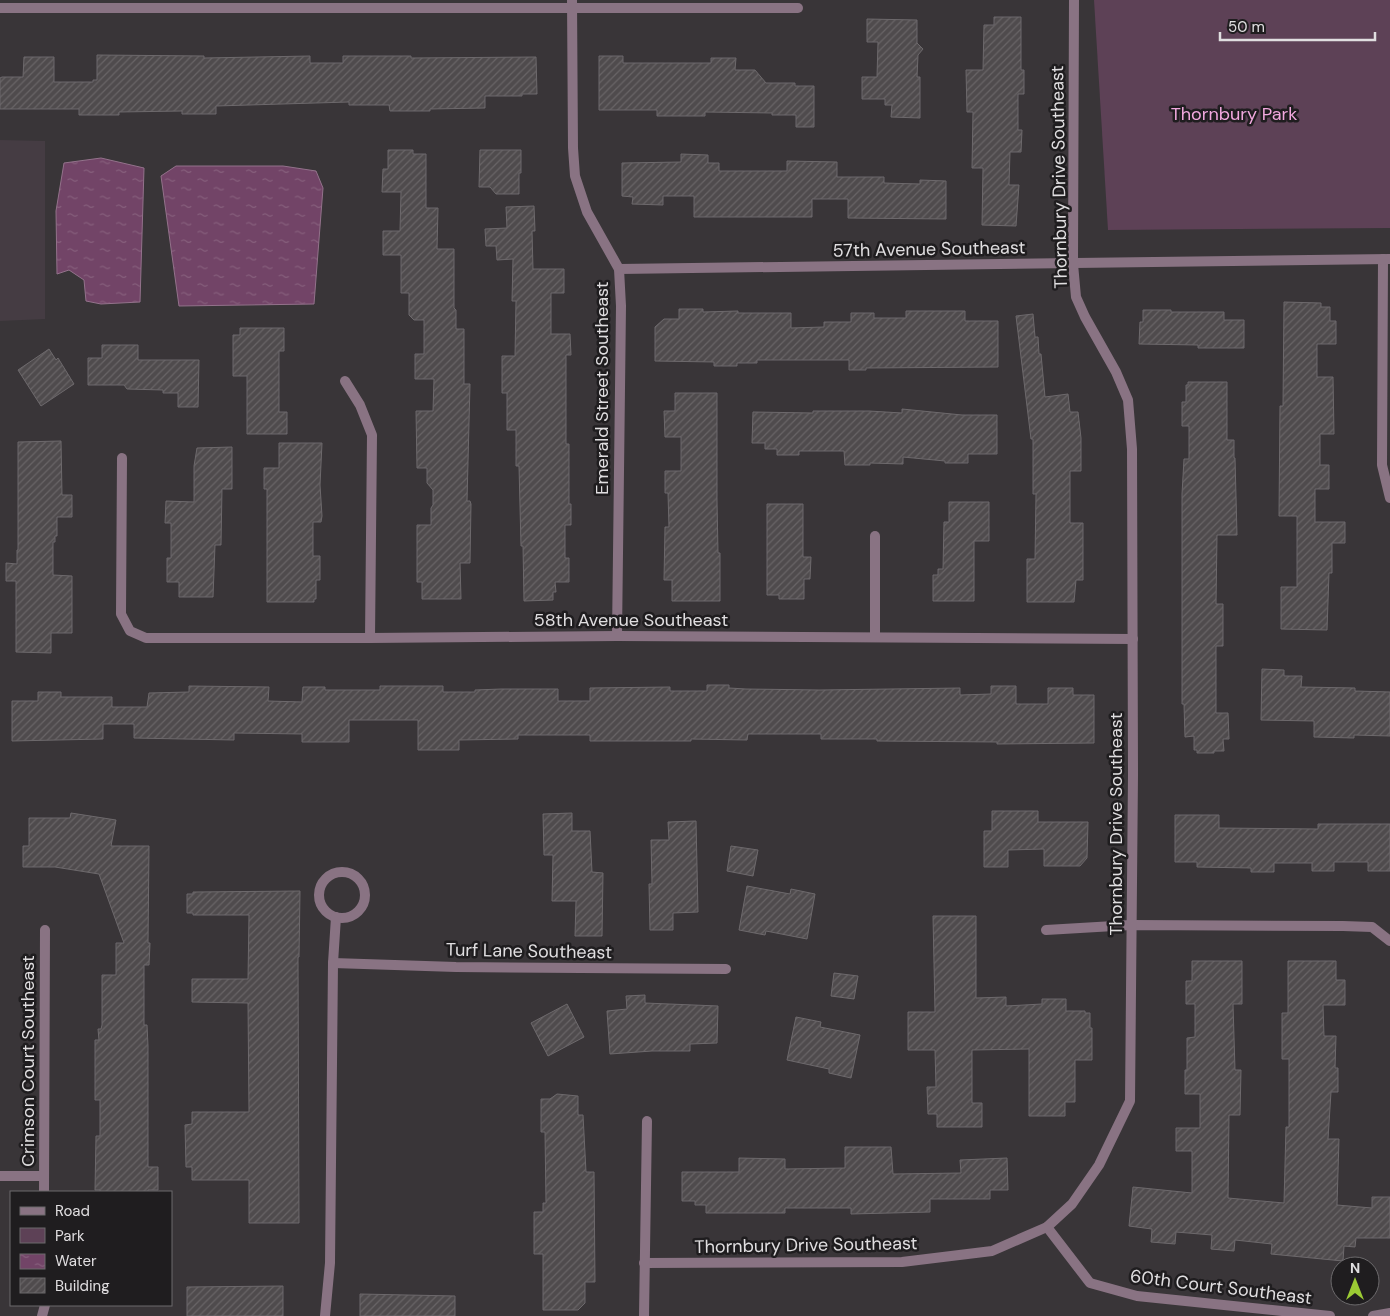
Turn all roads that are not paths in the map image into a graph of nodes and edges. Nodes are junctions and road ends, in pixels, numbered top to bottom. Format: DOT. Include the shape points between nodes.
graph roads {
  1 [pos="1074,0"];
  2 [pos="572,4"];
  3 [pos="0,8"];
  4 [pos="798,8"];
  5 [pos="1386,259"];
  6 [pos="1073,264"];
  7 [pos="619,268"];
  8 [pos="345,381"];
  9 [pos="122,458"];
  10 [pos="1390,498"];
  11 [pos="875,536"];
  12 [pos="617,636"];
  13 [pos="875,637"];
  14 [pos="370,638"];
  15 [pos="1133,639"];
  16 [pos="336,917"];
  17 [pos="1131,925"];
  18 [pos="45,930"];
  19 [pos="1046,930"];
  20 [pos="1390,941"];
  21 [pos="333,963"];
  22 [pos="726,969"];
  23 [pos="647,1121"];
  24 [pos="0,1176"];
  25 [pos="44,1176"];
  26 [pos="44,1191"];
  27 [pos="1047,1227"];
  28 [pos="644,1263"];
  29 [pos="1390,1313"];
  30 [pos="325,1316"];
  31 [pos="644,1316"];
  32 [pos="1330,1316"];
  33 [pos="1373,1316"];
  1 -- 6 [label="street, Thornbury Drive Southeast"];
  2 -- 3 [label="street"];
  2 -- 4 [label="street"];
  2 -- 7 [label="street, Emerald Street Southeast" via="575,176 587,212"];
  5 -- 6 [label="street, 57th Avenue Southeast"];
  5 -- 10 [label="street" via="1382,466"];
  6 -- 7 [label="street, 57th Avenue Southeast"];
  6 -- 15 [label="street, Thornbury Drive Southeast" via="1076,296 1128,400 1132,449"];
  7 -- 12 [label="street, Emerald Street Southeast"];
  8 -- 14 [label="street" via="360,405 372,435"];
  9 -- 14 [label="street, 58th Avenue Southeast" via="121,614 130,631 146,638"];
  11 -- 13 [label="street"];
  12 -- 13 [label="street, 58th Avenue Southeast"];
  12 -- 14 [label="street, 58th Avenue Southeast"];
  13 -- 15 [label="street, 58th Avenue Southeast"];
  15 -- 17 [label="street, Thornbury Drive Southeast"];
  16 -- 16 [label="street" via="354,914 364,900 362,883 348,872 331,875 320,888 322,906"];
  16 -- 21 [label="street"];
  17 -- 19 [label="street"];
  17 -- 20 [label="street" via="1372,927"];
  17 -- 27 [label="street, Thornbury Drive Southeast" via="1130,1101 1099,1165 1072,1204"];
  18 -- 25 [label="street, Crimson Court Southeast"];
  21 -- 22 [label="street, Turf Lane Southeast"];
  21 -- 30 [label="street" via="330,1263"];
  23 -- 28 [label="street"];
  24 -- 25 [label="street"];
  25 -- 26 [label="street, Crimson Court Southeast"];
  27 -- 28 [label="street, Thornbury Drive Southeast" via="992,1250 902,1262"];
  27 -- 32 [label="street, 60th Court Southeast" via="1090,1283 1137,1296"];
  28 -- 31 [label="street"];
  29 -- 33 [label="street"];
}
